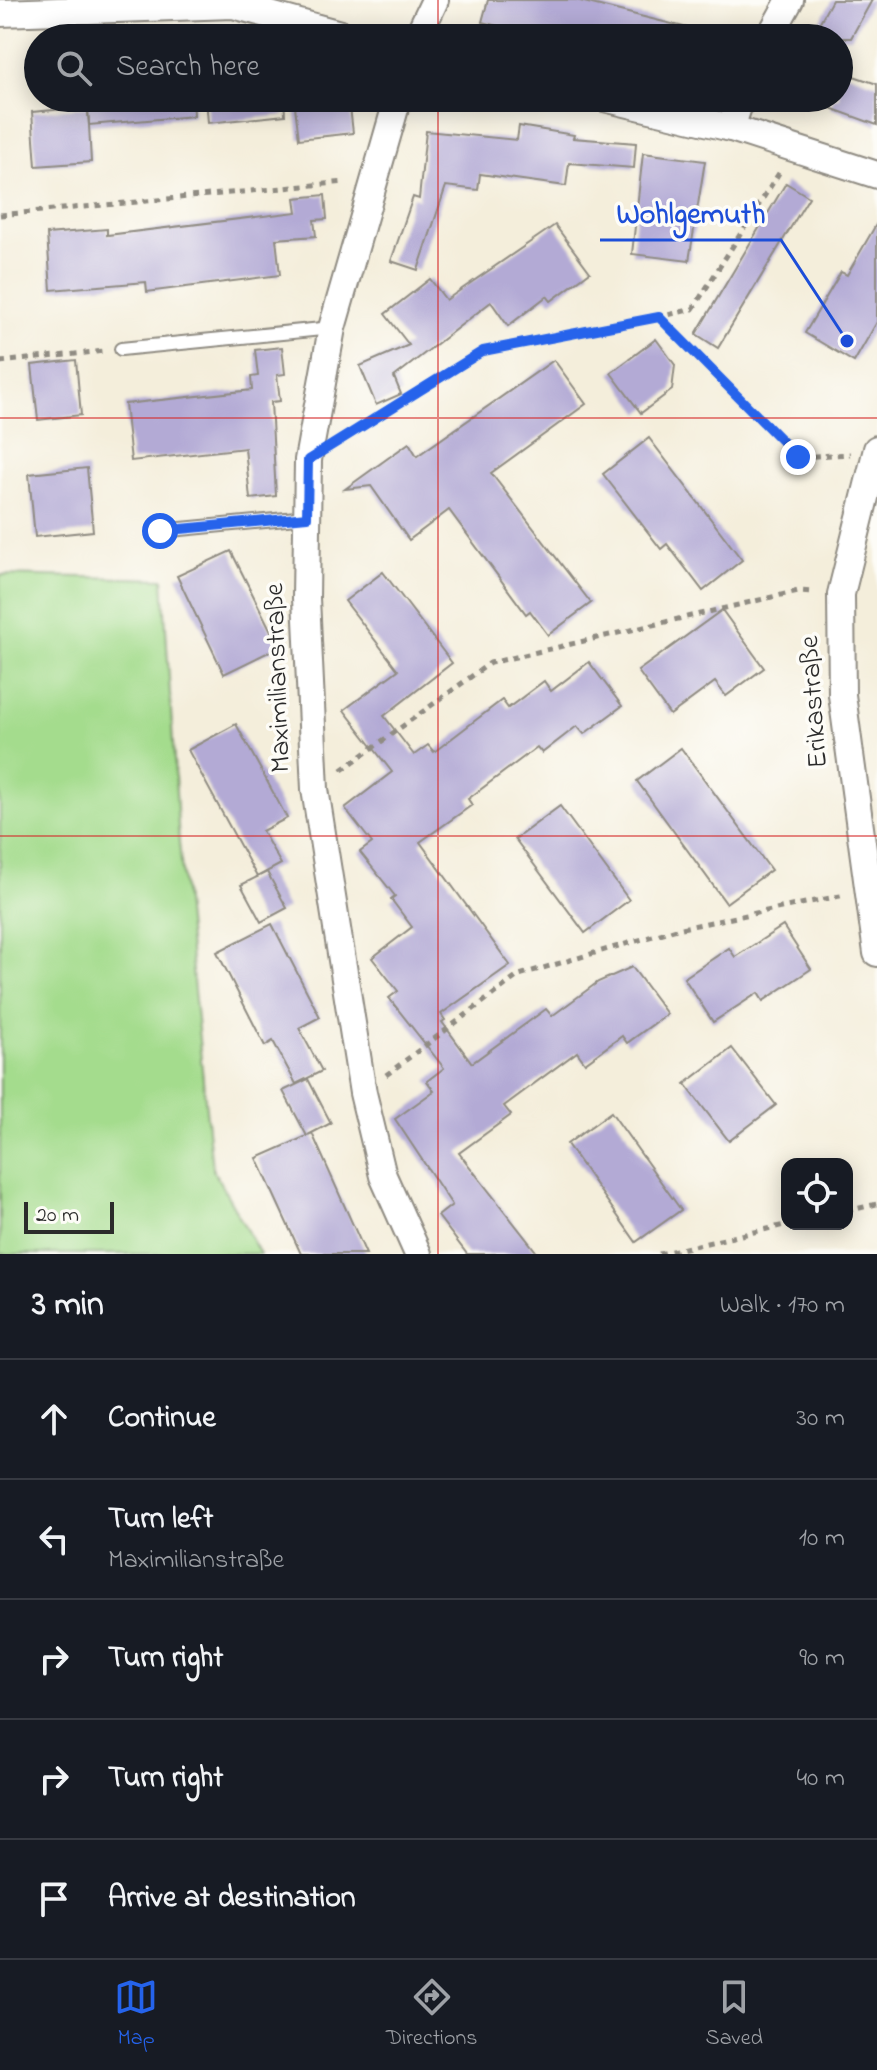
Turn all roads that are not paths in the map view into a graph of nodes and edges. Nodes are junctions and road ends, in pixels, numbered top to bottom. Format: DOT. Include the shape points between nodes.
graph roads {
  1 [pos="435,0"];
  2 [pos="790,0"];
  3 [pos="233,3"];
  4 [pos="8,8"];
  5 [pos="306,24"];
  6 [pos="424,24"];
  7 [pos="777,24"];
  8 [pos="394,112"];
  9 [pos="663,112"];
  10 [pos="736,112"];
  11 [pos="731,128"];
  12 [pos="877,175"];
  13 [pos="332,328"];
  14 [pos="121,349"];
  15 [pos="876,451"];
  16 [pos="307,517"];
  17 [pos="868,522"];
  18 [pos="160,531"];
  19 [pos="877,953"];
  20 [pos="418,1254"];
  1 -- 6 [label="street"];
  2 -- 7 [label="street"];
  3 -- 4 [label="street"];
  3 -- 5 [label="street"];
  8 -- 13 [label="street, Maximilianstraße"];
  9 -- 11 [label="street"];
  10 -- 11 [label="street"];
  11 -- 12 [label="street"];
  13 -- 14 [label="lane"];
  13 -- 16 [label="street, Maximilianstraße" via="308,460"];
  15 -- 17 [label="street, Erikastraße"];
  16 -- 18 [label="lane"];
  16 -- 20 [label="street, Maximilianstraße" via="315,789 363,1093 383,1176"];
  17 -- 19 [label="street, Erikastraße" via="841,594 842,695"];
}
